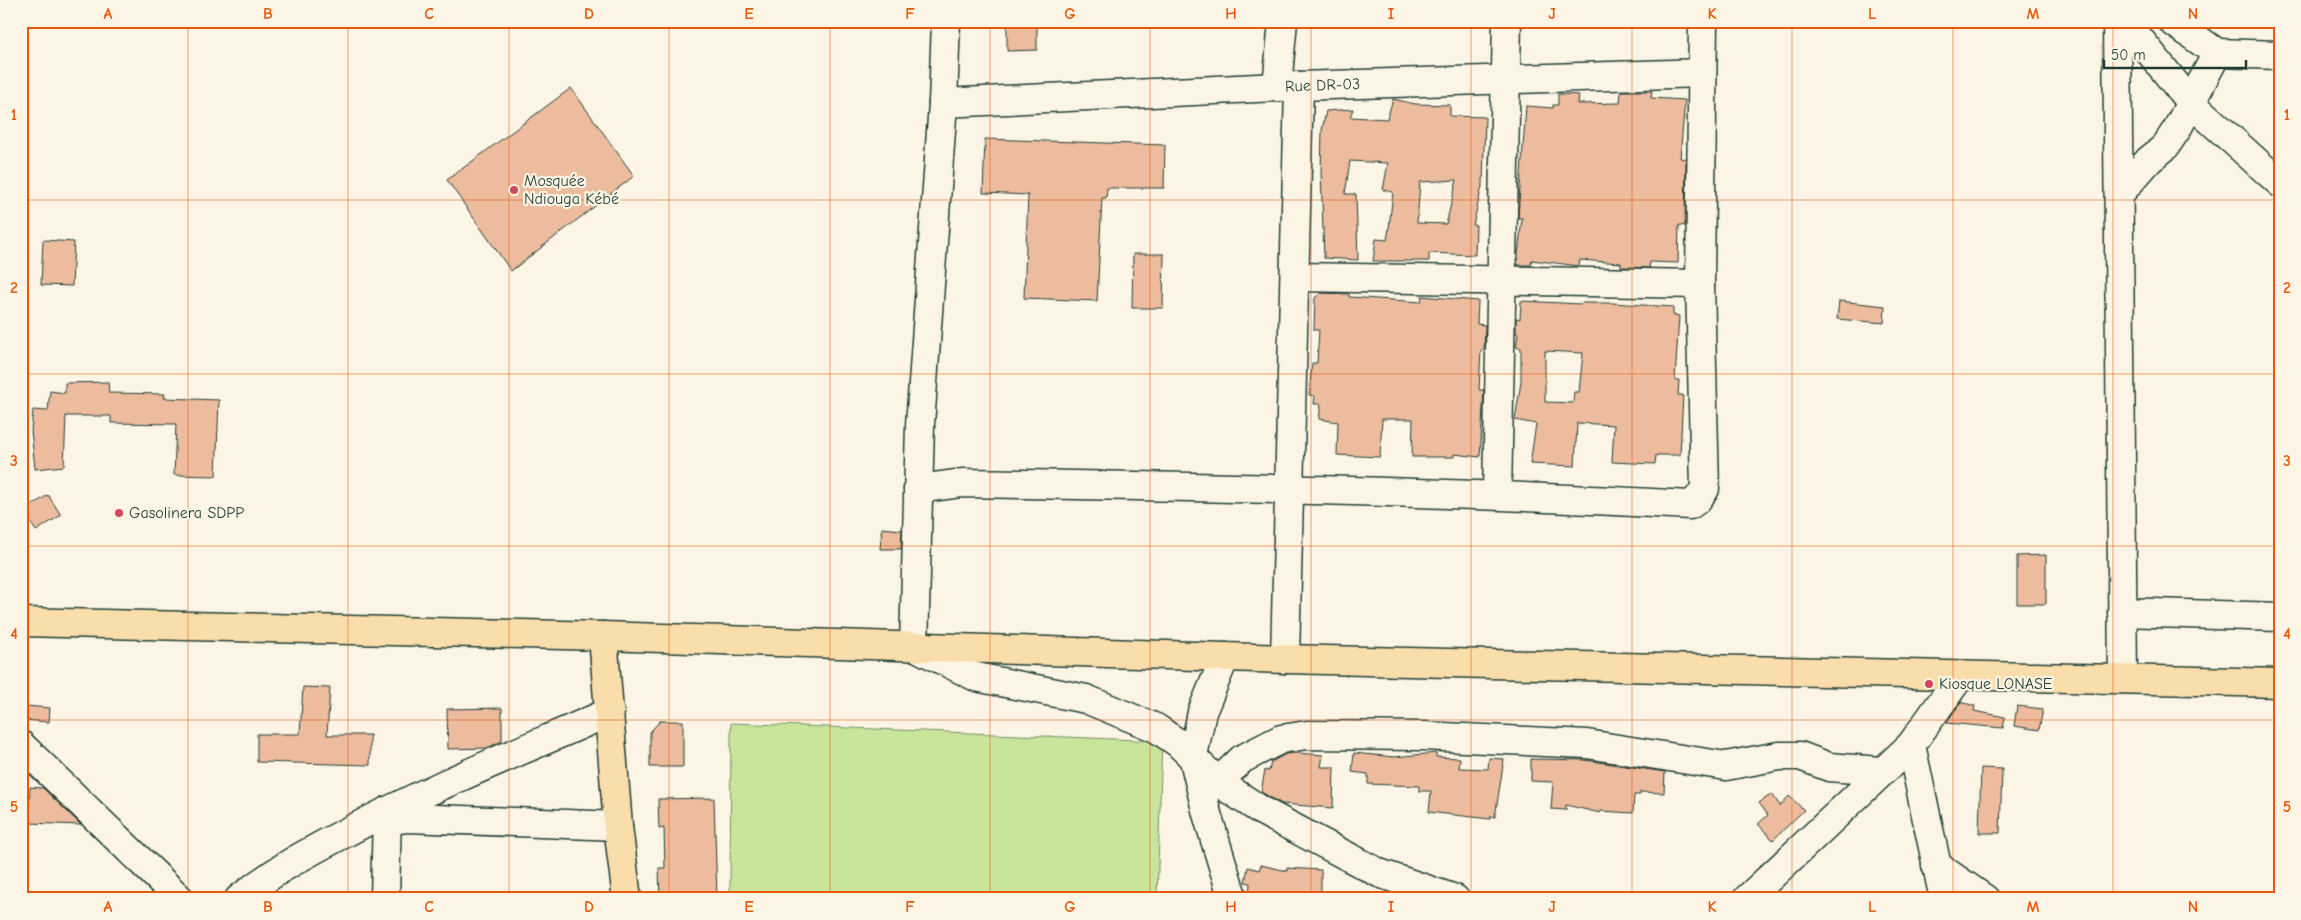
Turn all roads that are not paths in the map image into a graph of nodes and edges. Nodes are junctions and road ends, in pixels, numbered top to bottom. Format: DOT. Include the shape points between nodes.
graph roads {
  1 [pos="946,21"];
  2 [pos="1283,21"];
  3 [pos="1507,21"];
  4 [pos="1703,21"];
  5 [pos="2117,21"];
  6 [pos="2125,21"];
  7 [pos="2172,21"];
  8 [pos="2217,53"];
  9 [pos="2280,55"];
  10 [pos="1702,73"];
  11 [pos="1506,80"];
  12 [pos="1288,86"];
  13 [pos="2190,102"];
  14 [pos="943,103"];
  15 [pos="2280,183"];
  16 [pos="2120,193"];
  17 [pos="1295,277"];
  18 [pos="1502,280"];
  19 [pos="1700,284"];
  20 [pos="1289,488"];
  21 [pos="918,489"];
  22 [pos="1497,494"];
  23 [pos="2276,611"];
  24 [pos="2122,612"];
  25 [pos="21,622"];
  26 [pos="603,636"];
  27 [pos="914,646"];
  28 [pos="1225,657"];
  29 [pos="1285,659"];
  30 [pos="1961,675"];
  31 [pos="2123,679"];
  32 [pos="2280,683"];
  33 [pos="610,712"];
  34 [pos="1911,744"];
  35 [pos="21,745"];
  36 [pos="1193,756"];
  37 [pos="1880,771"];
  38 [pos="1218,782"];
  39 [pos="387,815"];
  40 [pos="618,826"];
  41 [pos="1936,865"];
  42 [pos="180,899"];
  43 [pos="240,899"];
  44 [pos="384,899"];
  45 [pos="627,899"];
  46 [pos="1233,899"];
  47 [pos="1455,899"];
  48 [pos="1747,899"];
  49 [pos="1944,899"];
  50 [pos="1985,899"];
  1 -- 14 [label="street"];
  2 -- 12 [label="street"];
  3 -- 11 [label="street"];
  4 -- 10 [label="street"];
  5 -- 16 [label="street"];
  6 -- 13 [label="street"];
  7 -- 8 [label="street"];
  8 -- 9 [label="street"];
  8 -- 13 [label="street"];
  10 -- 11 [label="street, Rue DR-03"];
  10 -- 19 [label="street"];
  11 -- 12 [label="street, Rue DR-03"];
  11 -- 18 [label="street"];
  12 -- 14 [label="street, Rue DR-03"];
  12 -- 17 [label="street"];
  13 -- 15 [label="street"];
  13 -- 16 [label="street" via="2164,147 2148,160"];
  14 -- 21 [label="street"];
  16 -- 24 [label="street"];
  17 -- 18 [label="street"];
  17 -- 20 [label="street"];
  18 -- 19 [label="street"];
  18 -- 22 [label="street"];
  19 -- 22 [label="street" via="1705,489 1697,500 1690,504"];
  20 -- 21 [label="street" via="962,484"];
  20 -- 22 [label="street"];
  20 -- 29 [label="street"];
  21 -- 27 [label="street"];
  23 -- 24 [label="street"];
  24 -- 31 [label="street"];
  25 -- 26 [label="main road"];
  26 -- 27 [label="main road"];
  26 -- 33 [label="main road"];
  27 -- 28 [label="main road"];
  27 -- 36 [label="street" via="976,677 1086,699 1156,728"];
  28 -- 29 [label="main road"];
  28 -- 36 [label="street" via="1202,712"];
  29 -- 30 [label="main road"];
  30 -- 31 [label="main road"];
  30 -- 34 [label="street"];
  31 -- 32 [label="main road"];
  33 -- 39 [label="street"];
  33 -- 40 [label="main road"];
  34 -- 37 [label="street"];
  34 -- 41 [label="street"];
  35 -- 42 [label="street"];
  36 -- 38 [label="street"];
  36 -- 46 [label="street"];
  37 -- 38 [label="street" via="1829,767 1800,756 1779,756 1726,766 1587,744 1423,736 1307,735 1281,739 1242,759"];
  37 -- 48 [label="street"];
  38 -- 47 [label="street" via="1262,811 1379,873"];
  39 -- 40 [label="street"];
  39 -- 43 [label="street" via="282,867"];
  39 -- 44 [label="street"];
  40 -- 45 [label="main road"];
  41 -- 49 [label="street"];
  41 -- 50 [label="street"];
}
